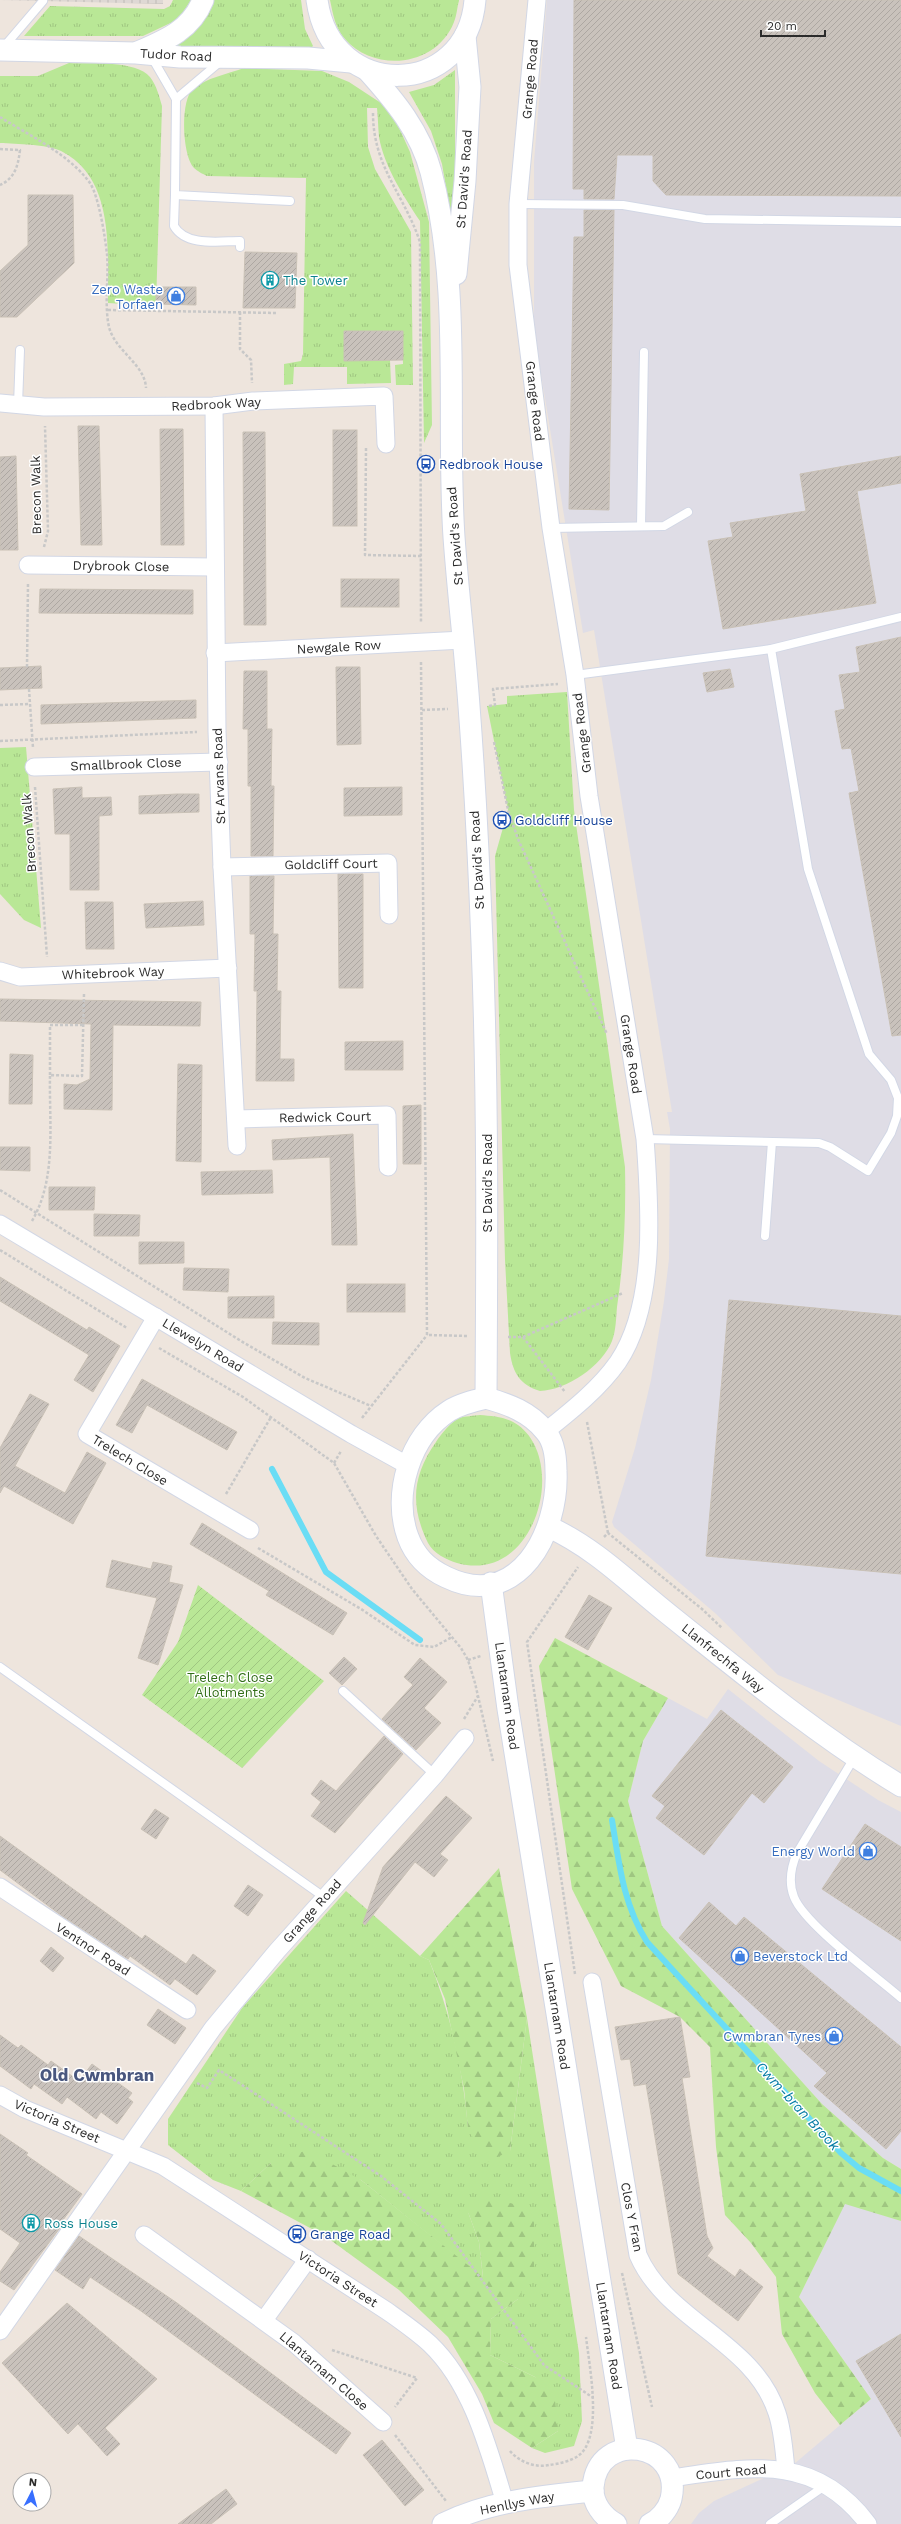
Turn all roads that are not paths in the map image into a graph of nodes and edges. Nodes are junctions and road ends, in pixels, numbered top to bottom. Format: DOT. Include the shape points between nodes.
graph roads {
  1 [pos="203,0"];
  2 [pos="317,0"];
  3 [pos="475,0"];
  4 [pos="537,0"];
  5 [pos="42,1"];
  6 [pos="465,36"];
  7 [pos="1,50"];
  8 [pos="142,54"];
  9 [pos="225,58"];
  10 [pos="359,66"];
  11 [pos="176,99"];
  12 [pos="175,195"];
  13 [pos="290,201"];
  14 [pos="518,204"];
  15 [pos="901,222"];
  16 [pos="240,248"];
  17 [pos="451,322"];
  18 [pos="20,350"];
  19 [pos="644,352"];
  20 [pos="0,403"];
  21 [pos="18,405"];
  22 [pos="214,406"];
  23 [pos="386,444"];
  24 [pos="688,512"];
  25 [pos="641,526"];
  26 [pos="551,528"];
  27 [pos="28,565"];
  28 [pos="215,568"];
  29 [pos="901,617"];
  30 [pos="463,640"];
  31 [pos="771,649"];
  32 [pos="215,653"];
  33 [pos="576,679"];
  34 [pos="218,762"];
  35 [pos="34,767"];
  36 [pos="222,867"];
  37 [pos="389,915"];
  38 [pos="228,968"];
  39 [pos="0,970"];
  40 [pos="236,1119"];
  41 [pos="645,1139"];
  42 [pos="772,1142"];
  43 [pos="238,1146"];
  44 [pos="388,1167"];
  45 [pos="0,1224"];
  46 [pos="765,1236"];
  47 [pos="156,1317"];
  48 [pos="486,1398"];
  49 [pos="546,1431"];
  50 [pos="407,1465"];
  51 [pos="549,1527"];
  52 [pos="250,1530"];
  53 [pos="491,1583"];
  54 [pos="0,1667"];
  55 [pos="343,1691"];
  56 [pos="465,1738"];
  57 [pos="854,1758"];
  58 [pos="435,1775"];
  59 [pos="901,1786"];
  60 [pos="0,1887"];
  61 [pos="324,1897"];
  62 [pos="592,1982"];
  63 [pos="901,1998"];
  64 [pos="187,2010"];
  65 [pos="0,2096"];
  66 [pos="127,2149"];
  67 [pos="144,2236"];
  68 [pos="308,2259"];
  69 [pos="264,2320"];
  70 [pos="0,2331"];
  71 [pos="383,2422"];
  72 [pos="627,2449"];
  73 [pos="786,2470"];
  74 [pos="672,2478"];
  75 [pos="826,2485"];
  76 [pos="593,2491"];
  77 [pos="505,2503"];
  78 [pos="451,2521"];
  79 [pos="616,2524"];
  80 [pos="650,2524"];
  81 [pos="770,2524"];
  82 [pos="868,2524"];
  1 -- 8 [label="street" via="189,24"];
  2 -- 10 [label="street, St David's Road" via="319,16 326,34 337,50"];
  3 -- 6 [label="street, St David's Road" via="474,15"];
  4 -- 14 [label="street, Grange Road"];
  5 -- 7 [label="lane"];
  6 -- 10 [label="street, St David's Road" via="444,60 430,69 398,76"];
  6 -- 17 [label="street, St David's Road" via="470,87 468,130"];
  7 -- 8 [label="street, Tudor Road"];
  8 -- 9 [label="street, Tudor Road"];
  8 -- 11 [label="lane"];
  9 -- 10 [label="street, Tudor Road" via="308,58"];
  9 -- 11 [label="lane"];
  10 -- 17 [label="street, St David's Road" via="401,108 430,168 441,216"];
  11 -- 12 [label="lane"];
  12 -- 13 [label="lane"];
  12 -- 16 [label="lane" via="174,226 182,236 197,240 240,241"];
  14 -- 15 [label="lane" via="623,205 706,220"];
  14 -- 26 [label="street, Grange Road" via="518,265"];
  17 -- 30 [label="street, St David's Road" via="452,492"];
  18 -- 21 [label="lane"];
  19 -- 25 [label="lane"];
  20 -- 21 [label="street, Redbrook Way"];
  21 -- 22 [label="street, Redbrook Way"];
  22 -- 23 [label="street, Redbrook Way" via="253,401 384,396"];
  22 -- 28 [label="street, St Arvans Road"];
  24 -- 25 [label="lane" via="669,524"];
  25 -- 26 [label="lane"];
  26 -- 33 [label="street, Grange Road"];
  27 -- 28 [label="street, Drybrook Close"];
  28 -- 32 [label="street, St Arvans Road"];
  29 -- 31 [label="lane"];
  30 -- 32 [label="street, Newgale Row"];
  30 -- 48 [label="street, St David's Road" via="478,706 487,1137"];
  31 -- 33 [label="lane"];
  31 -- 42 [label="lane" via="808,869 869,1054 892,1080 896,1088 898,1106 892,1133 868,1171 825,1145"];
  32 -- 34 [label="street, St Arvans Road"];
  33 -- 41 [label="street, Grange Road" via="589,796"];
  34 -- 35 [label="street, Smallbrook Close"];
  34 -- 36 [label="street, St Arvans Road"];
  36 -- 37 [label="street, Goldcliff Court" via="388,863"];
  36 -- 38 [label="street, St Arvans Road"];
  38 -- 39 [label="street, Whitebrook Way" via="49,976 20,976"];
  38 -- 40 [label="street, St Arvans Road"];
  40 -- 43 [label="street, St Arvans Road"];
  40 -- 44 [label="street, Redwick Court" via="387,1116"];
  41 -- 42 [label="lane"];
  41 -- 49 [label="street, Grange Road" via="648,1189 644,1283 635,1328 617,1363 577,1406"];
  42 -- 46 [label="lane"];
  45 -- 47 [label="street, Llewelyn Road"];
  47 -- 50 [label="street, Llewelyn Road"];
  47 -- 52 [label="street, Trelech Close" via="87,1434"];
  48 -- 49 [label="street" via="513,1405"];
  48 -- 50 [label="street" via="465,1403 448,1411 430,1426"];
  49 -- 51 [label="street" via="552,1444 557,1488"];
  50 -- 53 [label="street" via="402,1502 405,1529 413,1553 433,1571 454,1581 477,1585"];
  51 -- 53 [label="street" via="540,1546 525,1566 508,1578"];
  51 -- 57 [label="street, Llanfrechfa Way" via="591,1549 635,1588"];
  53 -- 72 [label="street, Llantarnam Road" via="509,1716"];
  54 -- 61 [label="lane"];
  55 -- 58 [label="lane"];
  56 -- 58 [label="street, Grange Road"];
  57 -- 59 [label="street, Llanfrechfa Way"];
  57 -- 63 [label="lane" via="798,1853 792,1870 792,1888 799,1907 814,1925"];
  58 -- 61 [label="street, Grange Road"];
  60 -- 64 [label="street, Ventnor Road"];
  61 -- 66 [label="street, Grange Road" via="213,2028"];
  62 -- 73 [label="street, Clos Y Fran" via="638,2255 646,2272 659,2289 742,2358 760,2378 777,2413"];
  65 -- 66 [label="street, Victoria Street" via="30,2111"];
  66 -- 68 [label="street, Victoria Street" via="184,2178"];
  66 -- 70 [label="street, Grange Road"];
  67 -- 69 [label="street, Llantarnam Close"];
  68 -- 69 [label="street"];
  68 -- 77 [label="street, Victoria Street" via="417,2333 444,2360 461,2386 478,2424"];
  69 -- 71 [label="street, Llantarnam Close" via="294,2343"];
  72 -- 74 [label="street" via="639,2449 654,2455 667,2467"];
  72 -- 76 [label="street" via="616,2452 598,2468"];
  73 -- 74 [label="street, Court Road" via="752,2468"];
  73 -- 75 [label="street, Court Road"];
  74 -- 80 [label="street" via="673,2491 670,2503 663,2514"];
  75 -- 81 [label="lane"];
  75 -- 82 [label="street, Court Road" via="847,2501"];
  76 -- 77 [label="street, Henllys Way"];
  76 -- 79 [label="street" via="596,2504 604,2515"];
  77 -- 78 [label="street, Henllys Way"];
}
